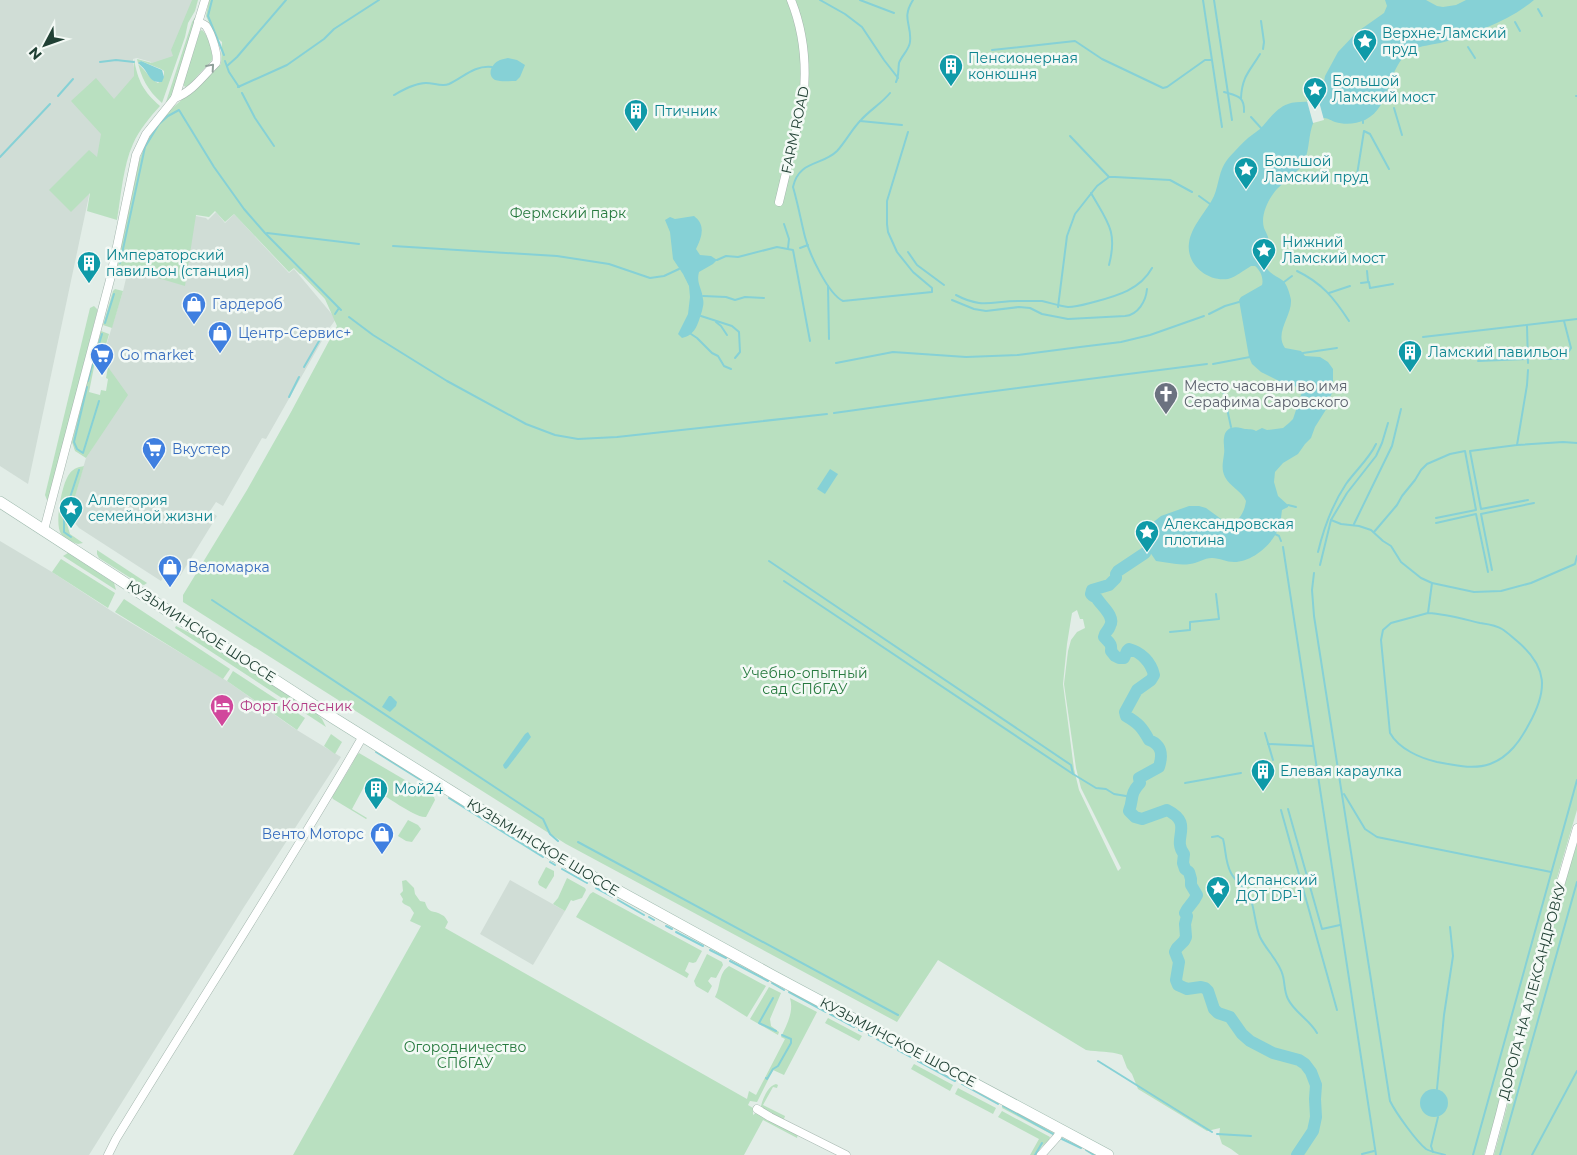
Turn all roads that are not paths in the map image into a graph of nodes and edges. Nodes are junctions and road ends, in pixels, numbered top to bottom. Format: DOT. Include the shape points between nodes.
graph roads {
  1 [pos="205,0"];
  2 [pos="791,0"];
  3 [pos="198,22"];
  4 [pos="175,98"];
  5 [pos="779,202"];
  6 [pos="0,502"];
  7 [pos="44,530"];
  8 [pos="363,736"];
  9 [pos="1577,828"];
  10 [pos="757,1108"];
  11 [pos="1061,1130"];
  12 [pos="108,1155"];
  13 [pos="846,1155"];
  14 [pos="1041,1155"];
  15 [pos="1108,1155"];
  16 [pos="1488,1155"];
  1 -- 3 [label="street"];
  2 -- 5 [label="street, FARM ROAD" via="802,40 804,91"];
  3 -- 4 [label="street"];
  4 -- 3 [label="street, one-way" via="184,95 218,59 207,27"];
  4 -- 7 [label="street" via="146,134 136,154 110,280"];
  6 -- 7 [label="main road, КУЗЬМИНСКОЕ ШОССЕ"];
  7 -- 8 [label="main road, КУЗЬМИНСКОЕ ШОССЕ"];
  8 -- 11 [label="main road, КУЗЬМИНСКОЕ ШОССЕ" via="595,880"];
  8 -- 12 [label="street"];
  9 -- 16 [label="street, ДОРОГА НА АЛЕКСАНДРОВКУ" via="1540,954"];
  10 -- 13 [label="street"];
  11 -- 14 [label="street"];
  11 -- 15 [label="main road, КУЗЬМИНСКОЕ ШОССЕ"];
}
